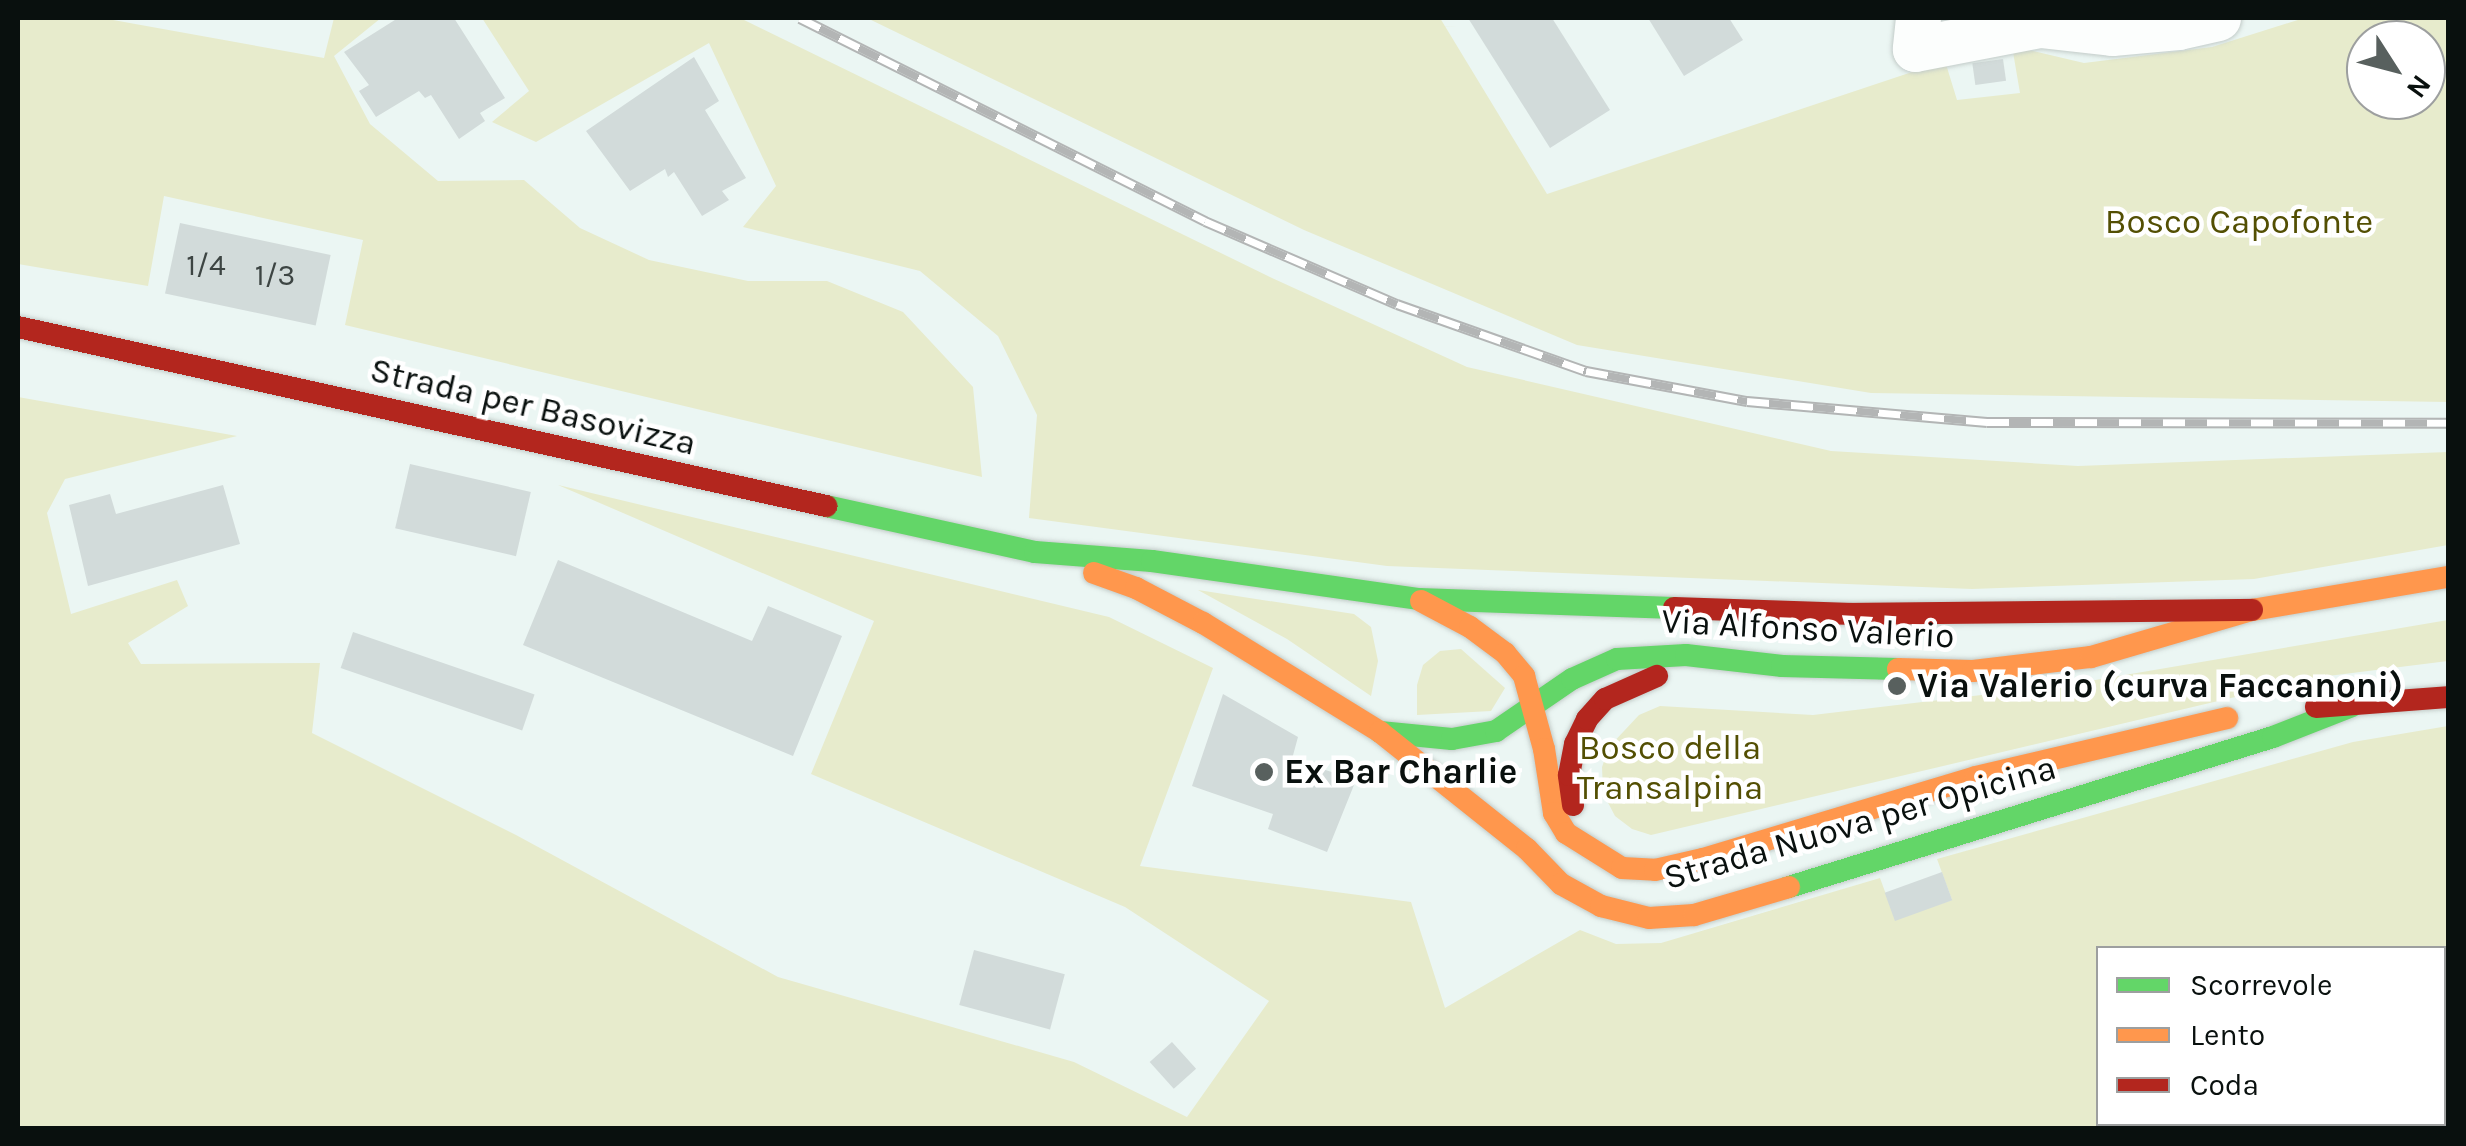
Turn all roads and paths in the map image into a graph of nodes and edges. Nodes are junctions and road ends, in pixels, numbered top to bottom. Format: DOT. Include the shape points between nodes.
graph roads {
  1 [pos="1918,18"];
  2 [pos="2218,18"];
  3 [pos="2035,21"];
  4 [pos="18,327"];
  5 [pos="1034,552"];
  6 [pos="2448,577"];
  7 [pos="1419,599"];
  8 [pos="1650,606"];
  9 [pos="2252,610"];
  10 [pos="1600,630"];
  11 [pos="1563,656"];
  12 [pos="1782,666"];
  13 [pos="2448,697"];
  14 [pos="2352,706"];
  15 [pos="1532,709"];
  16 [pos="1380,732"];
  17 [pos="1518,753"];
  18 [pos="1516,807"];
  19 [pos="1584,847"];
  20 [pos="1527,849"];
  1 -- 3 [label="street" via="1914,48"];
  2 -- 3 [label="street" via="2112,33"];
  4 -- 5 [label="main road, Strada per Basovizza"];
  5 -- 7 [label="main road, Strada per Basovizza" via="1152,561"];
  5 -- 16 [label="main road, Strada per Basovizza" via="1136,588 1186,614"];
  6 -- 9 [label="main road, Via Alfonso Valerio"];
  7 -- 8 [label="main road, Strada per Basovizza"];
  7 -- 15 [label="main road, Strada per Basovizza" via="1505,653 1524,676"];
  8 -- 9 [label="main road, Via Alfonso Valerio" via="1870,614"];
  8 -- 10 [label="main road, Via Alfonso Valerio"];
  9 -- 12 [label="main road, Via Alfonso Valerio" via="2091,656 1993,669 1908,673"];
  11 -- 15 [label="main road"];
  12 -- 15 [label="main road, Via Alfonso Valerio" via="1686,655 1617,659"];
  12 -- 19 [label="main road" via="1680,670 1604,699 1575,744 1569,776"];
  13 -- 14 [label="main road, Strada Nuova per Opicina"];
  14 -- 19 [label="main road, Strada Nuova per Opicina" via="2264,710 1976,776 1655,870 1622,868"];
  14 -- 20 [label="main road, Strada Nuova per Opicina" via="2256,743 1694,915 1649,918 1601,906 1561,884"];
  15 -- 16 [label="main road, Strada per Basovizza" via="1496,732 1452,739"];
  15 -- 17 [label="main road"];
  15 -- 19 [label="main road, Strada Nuova per Opicina" via="1554,813"];
  16 -- 20 [label="main road, Strada per Basovizza"];
  18 -- 20 [label="main road, Strada Nuova per Opicina"];
}
